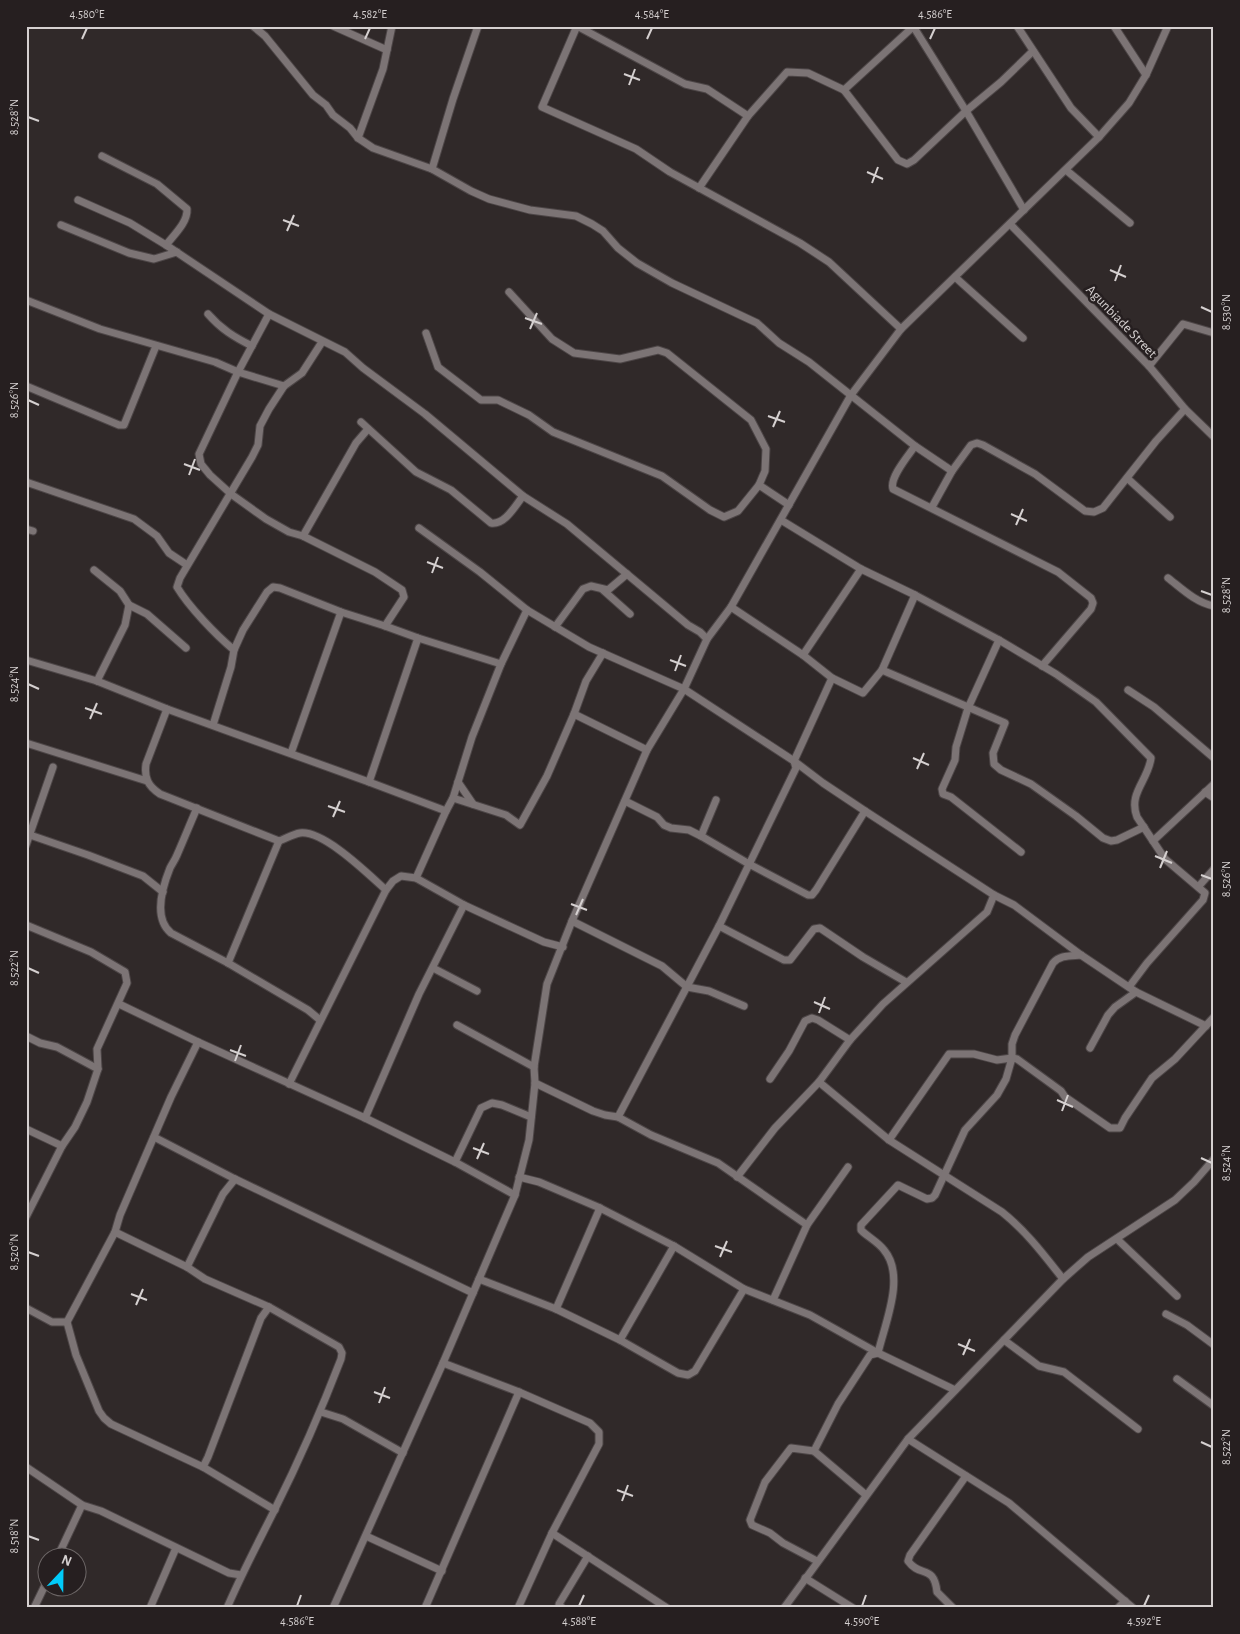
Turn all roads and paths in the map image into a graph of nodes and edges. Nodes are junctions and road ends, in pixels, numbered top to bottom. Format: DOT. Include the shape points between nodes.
graph roads {
  1 [pos="253,26"];
  2 [pos="333,26"];
  3 [pos="392,26"];
  4 [pos="478,26"];
  5 [pos="577,26"];
  6 [pos="913,26"];
  7 [pos="1017,26"];
  8 [pos="1114,26"];
  9 [pos="1168,26"];
  10 [pos="388,50"];
  11 [pos="1033,51"];
  12 [pos="1146,75"];
  13 [pos="844,90"];
  14 [pos="966,111"];
  15 [pos="748,116"];
  16 [pos="1099,137"];
  17 [pos="358,138"];
  18 [pos="102,156"];
  19 [pos="432,169"];
  20 [pos="1066,170"];
  21 [pos="699,188"];
  22 [pos="78,200"];
  23 [pos="1024,210"];
  24 [pos="1010,224"];
  25 [pos="1130,224"];
  26 [pos="61,225"];
  27 [pos="166,245"];
  28 [pos="177,252"];
  29 [pos="955,277"];
  30 [pos="509,292"];
  31 [pos="26,300"];
  32 [pos="208,314"];
  33 [pos="269,314"];
  34 [pos="901,329"];
  35 [pos="426,333"];
  36 [pos="1214,333"];
  37 [pos="1023,338"];
  38 [pos="322,342"];
  39 [pos="156,346"];
  40 [pos="252,346"];
  41 [pos="1149,366"];
  42 [pos="238,372"];
  43 [pos="26,386"];
  44 [pos="284,386"];
  45 [pos="851,395"];
  46 [pos="1185,409"];
  47 [pos="361,422"];
  48 [pos="368,429"];
  49 [pos="1214,437"];
  50 [pos="915,446"];
  51 [pos="952,471"];
  52 [pos="1127,478"];
  53 [pos="26,482"];
  54 [pos="759,485"];
  55 [pos="231,494"];
  56 [pos="523,496"];
  57 [pos="788,505"];
  58 [pos="932,507"];
  59 [pos="1170,517"];
  60 [pos="782,520"];
  61 [pos="419,528"];
  62 [pos="303,536"];
  63 [pos="187,566"];
  64 [pos="861,569"];
  65 [pos="94,570"];
  66 [pos="628,574"];
  67 [pos="1168,578"];
  68 [pos="603,590"];
  69 [pos="915,595"];
  70 [pos="129,605"];
  71 [pos="1214,606"];
  72 [pos="731,608"];
  73 [pos="527,610"];
  74 [pos="341,612"];
  75 [pos="630,614"];
  76 [pos="386,626"];
  77 [pos="555,627"];
  78 [pos="418,638"];
  79 [pos="707,640"];
  80 [pos="999,640"];
  81 [pos="186,648"];
  82 [pos="234,650"];
  83 [pos="603,653"];
  84 [pos="803,655"];
  85 [pos="26,660"];
  86 [pos="501,664"];
  87 [pos="1042,666"];
  88 [pos="882,670"];
  89 [pos="832,678"];
  90 [pos="98,681"];
  91 [pos="684,689"];
  92 [pos="1128,690"];
  93 [pos="968,708"];
  94 [pos="167,709"];
  95 [pos="574,714"];
  96 [pos="212,725"];
  97 [pos="26,743"];
  98 [pos="647,750"];
  99 [pos="290,753"];
  100 [pos="1214,758"];
  101 [pos="794,761"];
  102 [pos="53,767"];
  103 [pos="147,781"];
  104 [pos="369,782"];
  105 [pos="458,782"];
  106 [pos="1214,784"];
  107 [pos="1205,792"];
  108 [pos="453,798"];
  109 [pos="1214,798"];
  110 [pos="716,800"];
  111 [pos="625,801"];
  112 [pos="473,804"];
  113 [pos="196,808"];
  114 [pos="446,811"];
  115 [pos="865,811"];
  116 [pos="1144,827"];
  117 [pos="30,836"];
  118 [pos="701,836"];
  119 [pos="279,841"];
  120 [pos="1153,841"];
  121 [pos="26,845"];
  122 [pos="1021,852"];
  123 [pos="749,864"];
  124 [pos="1214,869"];
  125 [pos="416,878"];
  126 [pos="1199,886"];
  127 [pos="386,890"];
  128 [pos="163,892"];
  129 [pos="994,895"];
  130 [pos="464,905"];
  131 [pos="572,921"];
  132 [pos="26,925"];
  133 [pos="719,926"];
  134 [pos="563,946"];
  135 [pos="1081,955"];
  136 [pos="228,963"];
  137 [pos="432,968"];
  138 [pos="906,982"];
  139 [pos="687,987"];
  140 [pos="1129,987"];
  141 [pos="477,991"];
  142 [pos="1136,992"];
  143 [pos="118,1004"];
  144 [pos="744,1006"];
  145 [pos="1214,1017"];
  146 [pos="320,1020"];
  147 [pos="457,1025"];
  148 [pos="1206,1026"];
  149 [pos="26,1036"];
  150 [pos="850,1040"];
  151 [pos="198,1042"];
  152 [pos="1090,1048"];
  153 [pos="1012,1058"];
  154 [pos="534,1067"];
  155 [pos="98,1069"];
  156 [pos="770,1079"];
  157 [pos="819,1082"];
  158 [pos="535,1083"];
  159 [pos="289,1084"];
  160 [pos="531,1117"];
  161 [pos="618,1117"];
  162 [pos="365,1118"];
  163 [pos="26,1129"];
  164 [pos="154,1138"];
  165 [pos="889,1140"];
  166 [pos="62,1146"];
  167 [pos="1214,1159"];
  168 [pos="454,1162"];
  169 [pos="848,1167"];
  170 [pos="945,1175"];
  171 [pos="518,1177"];
  172 [pos="737,1177"];
  173 [pos="234,1179"];
  174 [pos="515,1195"];
  175 [pos="600,1208"];
  176 [pos="26,1217"];
  177 [pos="807,1226"];
  178 [pos="115,1232"];
  179 [pos="1117,1239"];
  180 [pos="674,1246"];
  181 [pos="186,1267"];
  182 [pos="479,1279"];
  183 [pos="1063,1279"];
  184 [pos="744,1289"];
  185 [pos="473,1293"];
  186 [pos="1177,1296"];
  187 [pos="773,1300"];
  188 [pos="268,1307"];
  189 [pos="26,1308"];
  190 [pos="556,1309"];
  191 [pos="1166,1314"];
  192 [pos="67,1322"];
  193 [pos="620,1340"];
  194 [pos="1004,1340"];
  195 [pos="1213,1344"];
  196 [pos="878,1352"];
  197 [pos="443,1363"];
  198 [pos="1177,1379"];
  199 [pos="955,1390"];
  200 [pos="519,1392"];
  201 [pos="1214,1406"];
  202 [pos="321,1412"];
  203 [pos="1138,1428"];
  204 [pos="908,1439"];
  205 [pos="814,1450"];
  206 [pos="403,1453"];
  207 [pos="26,1466"];
  208 [pos="202,1467"];
  209 [pos="966,1476"];
  210 [pos="866,1495"];
  211 [pos="82,1505"];
  212 [pos="275,1510"];
  213 [pos="552,1533"];
  214 [pos="366,1536"];
  215 [pos="63,1546"];
  216 [pos="176,1548"];
  217 [pos="588,1556"];
  218 [pos="817,1561"];
  219 [pos="442,1571"];
  220 [pos="229,1573"];
  221 [pos="241,1575"];
  222 [pos="805,1578"];
  223 [pos="238,1583"];
  224 [pos="40,1596"];
  225 [pos="1125,1601"];
  226 [pos="34,1608"];
  227 [pos="150,1608"];
  228 [pos="227,1608"];
  229 [pos="333,1608"];
  230 [pos="425,1608"];
  231 [pos="518,1608"];
  232 [pos="562,1608"];
  233 [pos="667,1608"];
  234 [pos="784,1608"];
  235 [pos="853,1608"];
  236 [pos="953,1608"];
  237 [pos="1118,1608"];
  238 [pos="1133,1608"];
  1 -- 17 [label="street" via="313,95"];
  2 -- 10 [label="street"];
  3 -- 10 [label="street"];
  4 -- 19 [label="street"];
  5 -- 15 [label="street" via="685,84 707,89"];
  5 -- 21 [label="street" via="542,108 636,149"];
  6 -- 13 [label="street"];
  6 -- 14 [label="street"];
  7 -- 11 [label="street"];
  8 -- 12 [label="street"];
  9 -- 12 [label="street"];
  10 -- 17 [label="street"];
  11 -- 14 [label="street"];
  11 -- 16 [label="street" via="1071,108"];
  12 -- 16 [label="street" via="1129,103"];
  13 -- 14 [label="street" via="898,160 906,164"];
  13 -- 15 [label="street" via="808,73 787,72"];
  14 -- 23 [label="street"];
  15 -- 21 [label="street"];
  16 -- 20 [label="street"];
  17 -- 19 [label="street" via="373,148"];
  18 -- 27 [label="street" via="157,184 187,209 184,221"];
  19 -- 45 [label="street" via="489,198 530,210 576,216 592,224 637,263 757,323"];
  20 -- 23 [label="street"];
  20 -- 25 [label="street"];
  21 -- 34 [label="street" via="816,252"];
  22 -- 27 [label="street" via="130,223"];
  23 -- 24 [label="street"];
  24 -- 29 [label="street"];
  24 -- 41 [label="street, Agunbiade Street"];
  26 -- 28 [label="street" via="129,253 154,259"];
  27 -- 28 [label="street"];
  28 -- 33 [label="street"];
  29 -- 34 [label="street"];
  29 -- 37 [label="street"];
  30 -- 54 [label="street" via="552,339 574,353 620,359 658,350 667,353 751,420 766,449 765,471"];
  31 -- 39 [label="street" via="100,329"];
  32 -- 40 [label="street" via="220,328"];
  33 -- 38 [label="street"];
  33 -- 40 [label="street"];
  34 -- 45 [label="street"];
  35 -- 54 [label="street" via="438,367 481,400 498,400 553,432 662,476 724,517 738,511"];
  36 -- 41 [label="street" via="1183,324"];
  38 -- 44 [label="street" via="302,373"];
  38 -- 56 [label="street" via="345,352"];
  39 -- 42 [label="street" via="215,362"];
  39 -- 43 [label="street" via="124,425"];
  40 -- 42 [label="street"];
  41 -- 46 [label="street, Agunbiade Street"];
  42 -- 44 [label="street"];
  42 -- 55 [label="street" via="199,454 201,464"];
  44 -- 55 [label="street" via="260,426 258,445"];
  45 -- 50 [label="street"];
  45 -- 57 [label="street"];
  46 -- 49 [label="street, Agunbiade Street"];
  46 -- 52 [label="street"];
  47 -- 48 [label="street"];
  48 -- 56 [label="street" via="416,472 451,490 491,523 502,521"];
  48 -- 62 [label="street" via="356,443"];
  50 -- 51 [label="street"];
  50 -- 58 [label="street" via="892,486"];
  51 -- 52 [label="street" via="970,445 977,443 1035,474 1085,511 1094,512 1103,508"];
  51 -- 58 [label="street"];
  52 -- 59 [label="street"];
  53 -- 63 [label="street" via="134,520"];
  54 -- 57 [label="street"];
  55 -- 62 [label="street" via="280,528"];
  55 -- 63 [label="street"];
  56 -- 66 [label="street" via="567,524"];
  57 -- 60 [label="street"];
  58 -- 87 [label="street" via="1058,572 1091,598 1091,609"];
  60 -- 64 [label="street"];
  60 -- 72 [label="street"];
  61 -- 73 [label="street"];
  62 -- 76 [label="street" via="375,572 402,590 404,597"];
  63 -- 82 [label="street" via="178,587 182,595"];
  64 -- 69 [label="street"];
  64 -- 84 [label="street"];
  65 -- 70 [label="street" via="120,591"];
  66 -- 68 [label="street" via="608,590"];
  66 -- 79 [label="street"];
  67 -- 71 [label="street" via="1193,597"];
  68 -- 75 [label="street"];
  68 -- 77 [label="street" via="591,586 583,589"];
  69 -- 80 [label="street"];
  69 -- 88 [label="street"];
  70 -- 81 [label="street" via="147,614"];
  70 -- 90 [label="street" via="126,625"];
  72 -- 79 [label="street"];
  72 -- 84 [label="street"];
  73 -- 77 [label="street"];
  73 -- 86 [label="street"];
  74 -- 76 [label="street"];
  74 -- 82 [label="street" via="273,588 267,592 243,630"];
  74 -- 99 [label="street"];
  76 -- 78 [label="street"];
  77 -- 83 [label="street"];
  78 -- 86 [label="street"];
  78 -- 104 [label="street"];
  79 -- 91 [label="street"];
  80 -- 87 [label="street"];
  80 -- 93 [label="street"];
  82 -- 96 [label="street"];
  83 -- 91 [label="street"];
  83 -- 95 [label="street" via="586,681"];
  84 -- 89 [label="street"];
  85 -- 90 [label="street"];
  86 -- 105 [label="street" via="472,736"];
  87 -- 116 [label="street" via="1096,702 1150,758 1150,765 1135,795 1134,810"];
  88 -- 89 [label="street" via="863,693"];
  88 -- 93 [label="street"];
  89 -- 101 [label="street"];
  90 -- 94 [label="street"];
  91 -- 98 [label="street"];
  91 -- 101 [label="street"];
  92 -- 100 [label="street" via="1154,707"];
  93 -- 116 [label="street" via="1005,723 993,753 994,764 1001,770 1031,784 1103,838 1117,840"];
  93 -- 122 [label="street" via="943,794"];
  94 -- 96 [label="street"];
  94 -- 103 [label="street" via="146,764"];
  95 -- 98 [label="street"];
  95 -- 112 [label="street" via="547,776 520,825 506,815"];
  96 -- 99 [label="street"];
  97 -- 103 [label="street"];
  98 -- 111 [label="street"];
  99 -- 104 [label="street"];
  101 -- 115 [label="street"];
  101 -- 123 [label="street" via="796,768"];
  102 -- 117 [label="street"];
  103 -- 113 [label="street" via="160,794"];
  104 -- 114 [label="street"];
  105 -- 108 [label="street"];
  105 -- 112 [label="street"];
  106 -- 107 [label="street"];
  107 -- 109 [label="street"];
  107 -- 120 [label="street"];
  108 -- 112 [label="street"];
  108 -- 114 [label="street"];
  110 -- 118 [label="street"];
  111 -- 118 [label="street" via="671,828 689,830"];
  111 -- 131 [label="street"];
  113 -- 119 [label="street"];
  113 -- 128 [label="street"];
  114 -- 125 [label="street"];
  115 -- 123 [label="street" via="812,895"];
  115 -- 129 [label="street"];
  116 -- 120 [label="street"];
  117 -- 121 [label="street"];
  117 -- 128 [label="street" via="143,876"];
  118 -- 123 [label="street"];
  119 -- 127 [label="street" via="302,833 323,839 350,857"];
  119 -- 136 [label="street"];
  120 -- 126 [label="street" via="1165,859"];
  123 -- 133 [label="street"];
  124 -- 126 [label="street"];
  125 -- 127 [label="street" via="401,876"];
  125 -- 130 [label="street"];
  126 -- 140 [label="street" via="1205,893 1203,900"];
  127 -- 146 [label="street"];
  128 -- 136 [label="street" via="160,912 166,929"];
  129 -- 135 [label="street" via="1014,905"];
  129 -- 138 [label="street" via="987,912"];
  130 -- 134 [label="street" via="544,942"];
  130 -- 137 [label="street"];
  131 -- 134 [label="street"];
  131 -- 139 [label="street" via="662,966"];
  132 -- 143 [label="street" via="90,952 126,972 126,983"];
  133 -- 138 [label="street" via="784,960 790,960 814,929 820,928"];
  133 -- 139 [label="street"];
  134 -- 154 [label="street" via="547,984"];
  135 -- 140 [label="street"];
  135 -- 153 [label="street" via="1062,956 1053,963 1015,1036"];
  136 -- 146 [label="street"];
  137 -- 141 [label="street"];
  137 -- 162 [label="street"];
  138 -- 150 [label="street"];
  139 -- 144 [label="street" via="709,991"];
  139 -- 161 [label="street"];
  140 -- 142 [label="street"];
  142 -- 148 [label="street"];
  142 -- 152 [label="street" via="1108,1015"];
  143 -- 151 [label="street"];
  143 -- 155 [label="street" via="97,1049"];
  145 -- 148 [label="street"];
  146 -- 159 [label="street"];
  147 -- 154 [label="street"];
  148 -- 153 [label="street" via="1152,1078 1120,1128 1110,1128"];
  149 -- 155 [label="street" via="57,1047"];
  150 -- 156 [label="street" via="818,1020 805,1021"];
  150 -- 157 [label="street"];
  151 -- 159 [label="street"];
  151 -- 164 [label="street"];
  153 -- 165 [label="street" via="997,1060 974,1054 949,1054"];
  153 -- 170 [label="street" via="997,1095 964,1130"];
  154 -- 158 [label="street"];
  155 -- 166 [label="street" via="87,1102"];
  157 -- 165 [label="street"];
  157 -- 172 [label="street" via="775,1128"];
  158 -- 160 [label="street"];
  158 -- 161 [label="street" via="593,1111"];
  159 -- 162 [label="street"];
  160 -- 168 [label="street" via="492,1103 481,1108"];
  160 -- 171 [label="street" via="529,1140"];
  161 -- 172 [label="street" via="651,1135 718,1163"];
  162 -- 168 [label="street"];
  163 -- 166 [label="street"];
  164 -- 173 [label="street"];
  164 -- 178 [label="street"];
  165 -- 170 [label="street"];
  166 -- 176 [label="street"];
  167 -- 179 [label="street" via="1175,1200"];
  168 -- 174 [label="street"];
  169 -- 177 [label="street"];
  170 -- 183 [label="street" via="1017,1223"];
  170 -- 196 [label="street" via="932,1198 927,1199 898,1185 861,1225 860,1230 884,1249 894,1272 892,1298"];
  171 -- 174 [label="street"];
  171 -- 175 [label="street" via="539,1182"];
  172 -- 177 [label="street"];
  173 -- 181 [label="street"];
  173 -- 185 [label="street"];
  174 -- 182 [label="street"];
  175 -- 180 [label="street"];
  175 -- 190 [label="street"];
  177 -- 187 [label="street"];
  178 -- 181 [label="street"];
  178 -- 192 [label="street"];
  179 -- 183 [label="street" via="1088,1257"];
  179 -- 186 [label="street"];
  180 -- 184 [label="street"];
  180 -- 193 [label="street"];
  181 -- 188 [label="street"];
  182 -- 185 [label="street"];
  182 -- 190 [label="street"];
  183 -- 194 [label="street"];
  184 -- 187 [label="street"];
  184 -- 193 [label="street" via="695,1371 688,1375 678,1373"];
  185 -- 197 [label="street"];
  187 -- 196 [label="street" via="810,1315"];
  188 -- 202 [label="street" via="339,1347 342,1352"];
  188 -- 208 [label="street"];
  189 -- 192 [label="street" via="52,1322"];
  190 -- 193 [label="street"];
  191 -- 195 [label="street"];
  192 -- 208 [label="street" via="76,1355 104,1418"];
  194 -- 199 [label="street"];
  194 -- 203 [label="street" via="1038,1366 1064,1372"];
  196 -- 199 [label="street"];
  196 -- 205 [label="street" via="870,1355 838,1404"];
  197 -- 200 [label="street"];
  197 -- 206 [label="street"];
  198 -- 201 [label="street"];
  199 -- 204 [label="street"];
  200 -- 213 [label="street" via="590,1423 598,1432 599,1444"];
  200 -- 219 [label="street"];
  202 -- 206 [label="street" via="343,1419"];
  202 -- 212 [label="street"];
  204 -- 209 [label="street"];
  204 -- 210 [label="street"];
  205 -- 210 [label="street"];
  205 -- 218 [label="street" via="791,1448 765,1482 750,1520 752,1525"];
  206 -- 214 [label="street"];
  207 -- 211 [label="street"];
  208 -- 212 [label="street"];
  209 -- 225 [label="street" via="1009,1503"];
  209 -- 236 [label="street" via="908,1561 932,1575 937,1592"];
  210 -- 218 [label="street"];
  211 -- 215 [label="street"];
  211 -- 216 [label="street"];
  212 -- 221 [label="street"];
  213 -- 217 [label="street"];
  213 -- 231 [label="street"];
  214 -- 219 [label="street"];
  214 -- 229 [label="street"];
  216 -- 220 [label="street"];
  216 -- 227 [label="street"];
  217 -- 232 [label="street" via="559,1604"];
  217 -- 233 [label="street"];
  218 -- 222 [label="street"];
  219 -- 230 [label="street"];
  220 -- 221 [label="street"];
  220 -- 223 [label="street"];
  221 -- 223 [label="street"];
  222 -- 234 [label="street"];
  222 -- 235 [label="street"];
  223 -- 228 [label="street"];
  224 -- 226 [label="street"];
  225 -- 237 [label="street"];
  225 -- 238 [label="street"];
}
